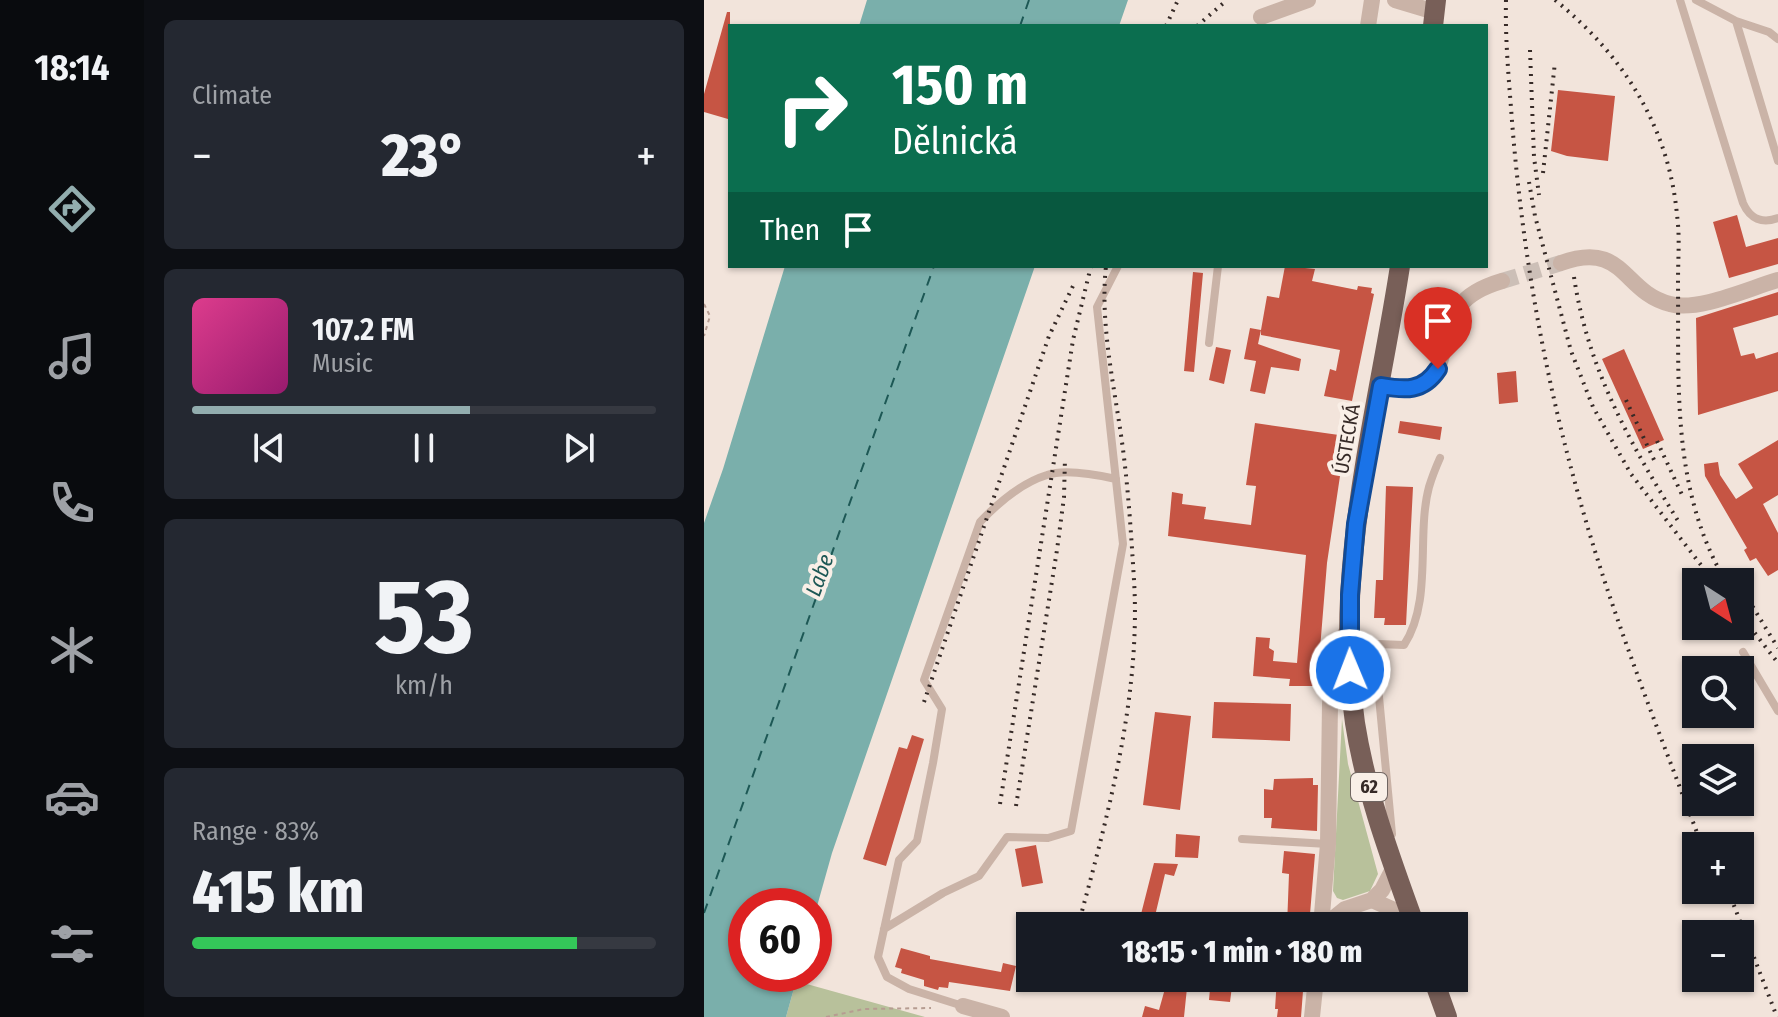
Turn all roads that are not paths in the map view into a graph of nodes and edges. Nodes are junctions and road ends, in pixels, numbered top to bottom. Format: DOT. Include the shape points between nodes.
graph roads {
  1 [pos="1308,0"];
  2 [pos="1372,0"];
  3 [pos="1395,0"];
  4 [pos="1680,0"];
  5 [pos="1696,0"];
  6 [pos="1435,13"];
  7 [pos="1265,19"];
  8 [pos="1736,21"];
  9 [pos="1368,24"];
  10 [pos="1778,39"];
  11 [pos="1778,161"];
  12 [pos="1778,218"];
  13 [pos="1561,263"];
  14 [pos="1117,268"];
  15 [pos="1218,268"];
  16 [pos="1400,268"];
  17 [pos="1778,280"];
  18 [pos="1502,281"];
  19 [pos="1209,343"];
  20 [pos="1381,386"];
  21 [pos="1440,458"];
  22 [pos="1116,479"];
  23 [pos="1350,632"];
  24 [pos="1374,644"];
  25 [pos="1743,652"];
  26 [pos="1778,711"];
  27 [pos="1242,839"];
  28 [pos="1328,844"];
  29 [pos="1394,867"];
  30 [pos="1372,900"];
  31 [pos="1324,912"];
  32 [pos="1341,912"];
  33 [pos="1396,912"];
  34 [pos="1408,912"];
  35 [pos="884,929"];
  36 [pos="1315,992"];
  37 [pos="1438,992"];
  38 [pos="963,1006"];
  39 [pos="1002,1017"];
  40 [pos="1312,1017"];
  41 [pos="1447,1017"];
  1 -- 7 [label="street"];
  2 -- 9 [label="street"];
  3 -- 6 [label="street"];
  4 -- 12 [label="lane" via="1743,203 1759,220"];
  5 -- 8 [label="lane"];
  8 -- 10 [label="lane"];
  8 -- 11 [label="lane"];
  13 -- 17 [label="street" via="1599,257 1658,299 1679,306"];
  14 -- 22 [label="lane" via="1097,307"];
  15 -- 19 [label="lane"];
  16 -- 20 [label="main road, ÚSTECKÁ / 62"];
  18 -- 20 [label="street" via="1472,292 1458,306 1432,378 1418,388"];
  20 -- 23 [label="main road, ÚSTECKÁ / 62" via="1356,524"];
  21 -- 24 [label="lane" via="1428,488 1414,629 1404,645"];
  22 -- 35 [label="lane" via="1123,544 1071,831 1048,838 1007,837 979,876"];
  22 -- 35 [label="lane" via="1048,474 999,502 980,522 924,680 942,709 917,841 899,860"];
  23 -- 24 [label="lane"];
  23 -- 28 [label="street, ÚSTECKÁ" via="1332,683"];
  23 -- 29 [label="main road, ÚSTECKÁ / 62" via="1361,756"];
  24 -- 29 [label="lane"];
  25 -- 26 [label="lane"];
  27 -- 28 [label="lane"];
  28 -- 31 [label="street, ÚSTECKÁ"];
  29 -- 30 [label="street"];
  29 -- 34 [label="main road, ÚSTECKÁ / 62"];
  30 -- 32 [label="street, ÚSTECKÁ"];
  30 -- 33 [label="street, ÚSTECKÁ"];
  35 -- 38 [label="lane" via="878,957 887,977"];
  36 -- 40 [label="street"];
  37 -- 41 [label="main road"];
  38 -- 39 [label="street"];
}
